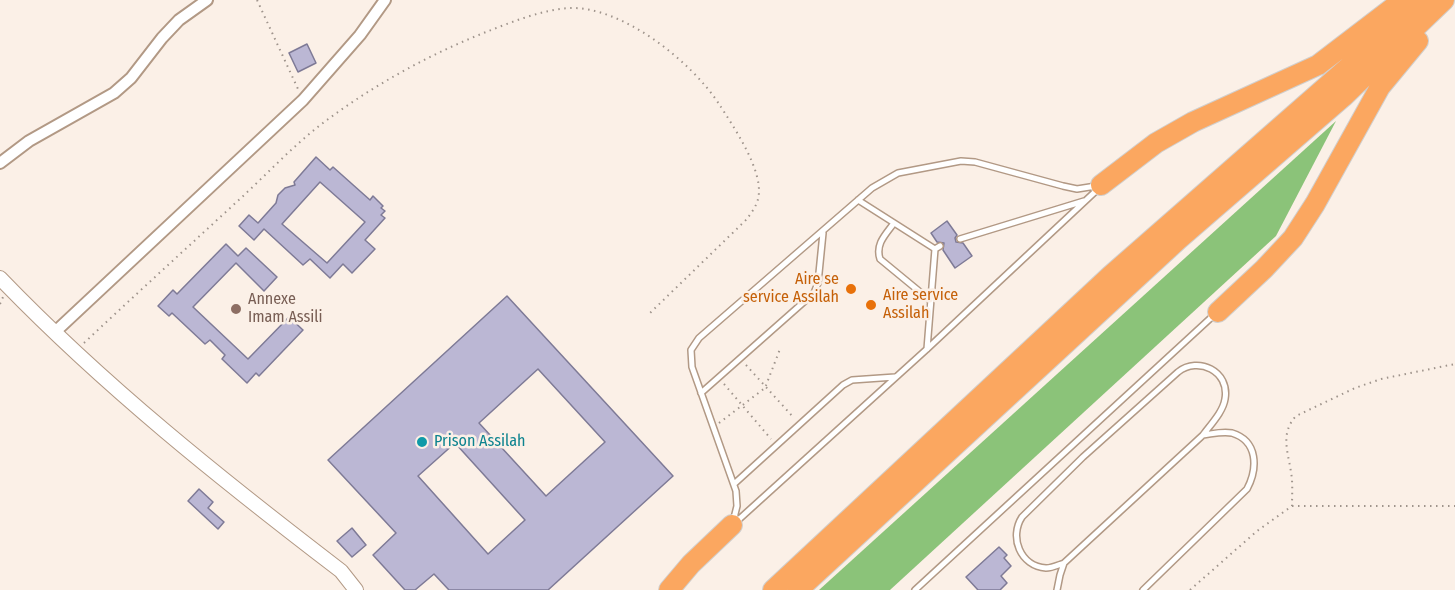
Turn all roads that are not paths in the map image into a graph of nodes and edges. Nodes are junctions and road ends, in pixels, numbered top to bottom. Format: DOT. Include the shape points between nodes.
graph roads {
  1 [pos="207,0"];
  2 [pos="385,0"];
  3 [pos="1403,0"];
  4 [pos="1425,0"];
  5 [pos="1444,0"];
  6 [pos="1455,0"];
  7 [pos="0,163"];
  8 [pos="1101,185"];
  9 [pos="858,200"];
  10 [pos="1086,201"];
  11 [pos="894,223"];
  12 [pos="822,233"];
  13 [pos="960,240"];
  14 [pos="0,278"];
  15 [pos="931,301"];
  16 [pos="1218,312"];
  17 [pos="55,332"];
  18 [pos="927,349"];
  19 [pos="895,377"];
  20 [pos="701,393"];
  21 [pos="1203,435"];
  22 [pos="734,484"];
  23 [pos="732,525"];
  24 [pos="1065,563"];
  25 [pos="356,590"];
  26 [pos="669,590"];
  27 [pos="773,590"];
  28 [pos="798,590"];
  29 [pos="915,590"];
  30 [pos="1057,590"];
  31 [pos="1143,590"];
  1 -- 7 [label="street" via="179,20 114,93 29,141"];
  2 -- 17 [label="street" via="303,100"];
  3 -- 8 [label="highway" via="1318,65 1193,122 1156,143"];
  4 -- 27 [label="highway" via="1110,276"];
  5 -- 28 [label="highway" via="1343,97 1179,239"];
  6 -- 16 [label="highway" via="1380,87 1293,238"];
  8 -- 9 [label="lane" via="1077,189 961,161 898,173"];
  8 -- 10 [label="lane"];
  9 -- 11 [label="lane"];
  9 -- 12 [label="lane"];
  10 -- 13 [label="lane"];
  10 -- 18 [label="lane"];
  11 -- 15 [label="lane" via="938,248"];
  11 -- 15 [label="lane" via="880,242 880,259"];
  12 -- 20 [label="lane" via="814,293"];
  12 -- 20 [label="lane" via="693,345 692,367"];
  14 -- 17 [label="street"];
  15 -- 18 [label="lane"];
  16 -- 29 [label="lane"];
  17 -- 25 [label="street" via="187,450 341,571"];
  18 -- 19 [label="lane"];
  19 -- 22 [label="lane" via="852,380"];
  19 -- 23 [label="lane"];
  20 -- 22 [label="lane"];
  21 -- 24 [label="lane"];
  21 -- 24 [label="lane" via="1221,411 1225,389 1217,373 1208,367 1190,365 1083,457 1022,517 1017,525 1017,546 1030,563 1045,568"];
  21 -- 31 [label="lane" via="1231,433 1247,443 1255,458 1253,478 1240,498"];
  22 -- 23 [label="lane" via="737,506"];
  23 -- 26 [label="highway"];
  24 -- 30 [label="lane"];
}
